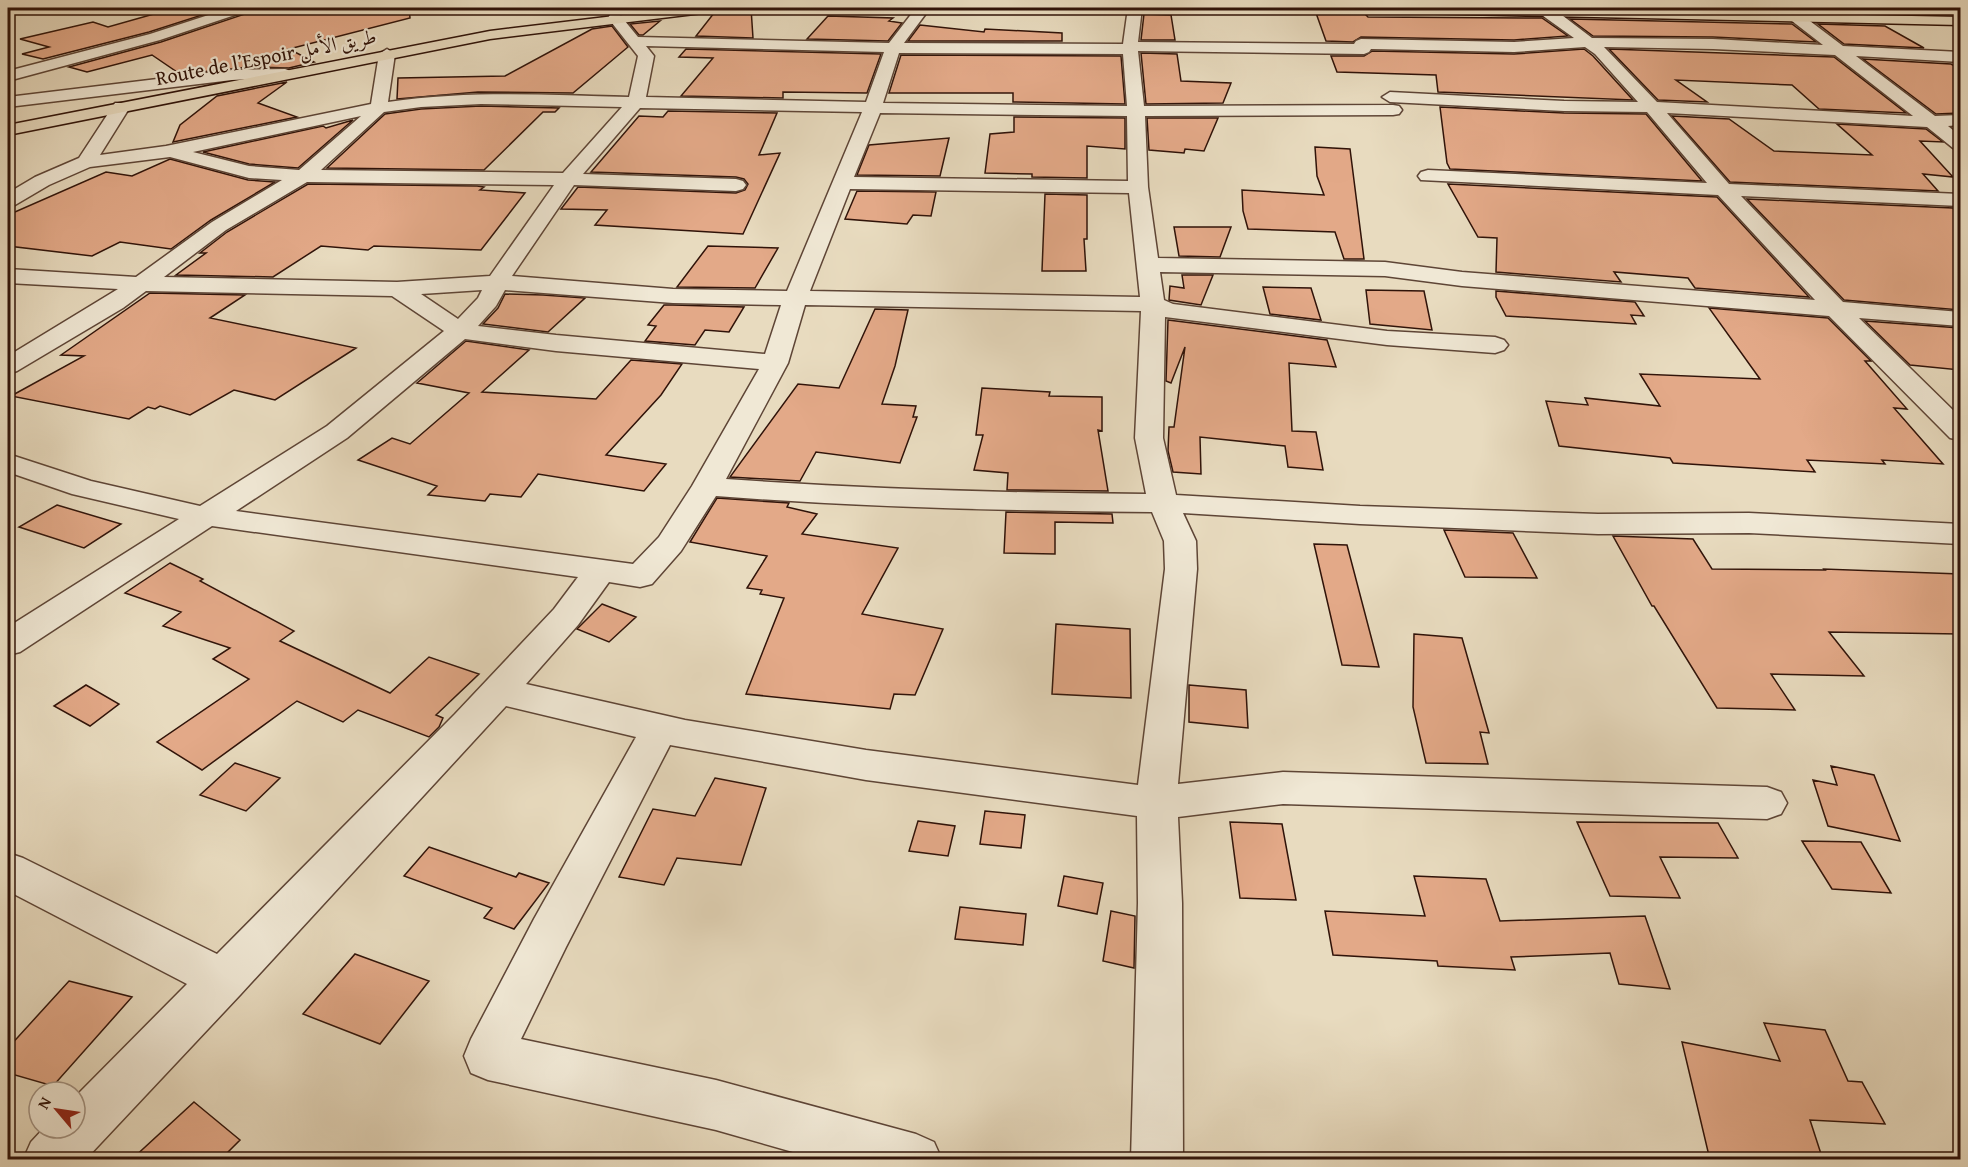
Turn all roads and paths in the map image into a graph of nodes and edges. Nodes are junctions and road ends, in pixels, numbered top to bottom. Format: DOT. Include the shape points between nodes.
graph roads {
  1 [pos="242,8"];
  2 [pos="711,8"];
  3 [pos="923,8"];
  4 [pos="1135,8"];
  5 [pos="1366,8"];
  6 [pos="1761,8"];
  7 [pos="1544,10"];
  8 [pos="1774,17"];
  9 [pos="615,18"];
  10 [pos="1797,18"];
  11 [pos="1960,21"];
  12 [pos="633,41"];
  13 [pos="1585,42"];
  14 [pos="893,48"];
  15 [pos="1130,48"];
  16 [pos="1840,51"];
  17 [pos="387,54"];
  18 [pos="1960,57"];
  19 [pos="285,74"];
  20 [pos="8,76"];
  21 [pos="637,101"];
  22 [pos="8,102"];
  23 [pos="121,107"];
  24 [pos="1652,107"];
  25 [pos="379,108"];
  26 [pos="873,108"];
  27 [pos="1136,110"];
  28 [pos="1960,120"];
  29 [pos="1929,122"];
  30 [pos="8,130"];
  31 [pos="1960,144"];
  32 [pos="166,152"];
  33 [pos="86,162"];
  34 [pos="1428,176"];
  35 [pos="303,177"];
  36 [pos="568,179"];
  37 [pos="843,183"];
  38 [pos="736,185"];
  39 [pos="1138,187"];
  40 [pos="1723,189"];
  41 [pos="1960,200"];
  42 [pos="8,201"];
  43 [pos="1148,265"];
  44 [pos="8,276"];
  45 [pos="497,282"];
  46 [pos="144,284"];
  47 [pos="397,289"];
  48 [pos="795,299"];
  49 [pos="1153,304"];
  50 [pos="1834,307"];
  51 [pos="1960,319"];
  52 [pos="460,331"];
  53 [pos="1495,345"];
  54 [pos="775,363"];
  55 [pos="8,366"];
  56 [pos="1949,410"];
  57 [pos="1960,432"];
  58 [pos="8,463"];
  59 [pos="707,486"];
  60 [pos="1163,503"];
  61 [pos="204,516"];
  62 [pos="1960,534"];
  63 [pos="601,570"];
  64 [pos="8,643"];
  65 [pos="499,691"];
  66 [pos="660,728"];
  67 [pos="1157,803"];
  68 [pos="1767,803"];
  69 [pos="8,871"];
  70 [pos="224,980"];
  71 [pos="49,1160"];
  72 [pos="916,1160"];
  73 [pos="1157,1160"];
  1 -- 20 [label="street" via="153,38"];
  2 -- 9 [label="highway, Route de l’Espoir طريق الأمل"];
  3 -- 14 [label="street"];
  4 -- 15 [label="street"];
  5 -- 7 [label="highway"];
  6 -- 8 [label="street"];
  7 -- 8 [label="highway"];
  7 -- 13 [label="street"];
  8 -- 10 [label="highway"];
  9 -- 12 [label="street"];
  9 -- 17 [label="highway, Route de l’Espoir طريق الأمل"];
  10 -- 11 [label="highway"];
  10 -- 16 [label="street"];
  12 -- 14 [label="street"];
  12 -- 21 [label="street" via="646,56"];
  13 -- 15 [label="street" via="1514,46"];
  13 -- 16 [label="street"];
  13 -- 24 [label="street" via="1600,51"];
  14 -- 15 [label="street"];
  14 -- 26 [label="street"];
  15 -- 27 [label="street"];
  16 -- 18 [label="street"];
  16 -- 29 [label="street"];
  17 -- 19 [label="highway, Route de l’Espoir طريق الأمل"];
  17 -- 25 [label="street"];
  19 -- 22 [label="street" via="232,75"];
  19 -- 23 [label="highway, Route de l’Espoir طريق الأمل"];
  21 -- 25 [label="street" via="481,99"];
  21 -- 26 [label="street"];
  21 -- 36 [label="street"];
  23 -- 30 [label="highway, Route de l’Espoir طريق الأمل"];
  23 -- 33 [label="street"];
  24 -- 27 [label="street" via="1391,104"];
  24 -- 29 [label="street"];
  24 -- 40 [label="street"];
  25 -- 32 [label="street"];
  25 -- 35 [label="street"];
  26 -- 27 [label="street"];
  26 -- 37 [label="street"];
  27 -- 39 [label="street"];
  28 -- 29 [label="street"];
  29 -- 31 [label="street"];
  32 -- 33 [label="street"];
  32 -- 35 [label="street" via="186,153 249,172"];
  33 -- 42 [label="street"];
  34 -- 40 [label="street"];
  35 -- 36 [label="street"];
  35 -- 46 [label="street" via="219,226"];
  36 -- 38 [label="street"];
  36 -- 45 [label="street"];
  37 -- 39 [label="street"];
  37 -- 48 [label="street"];
  39 -- 43 [label="street"];
  40 -- 41 [label="street"];
  40 -- 50 [label="street"];
  43 -- 49 [label="street"];
  43 -- 50 [label="street" via="1385,269 1462,279"];
  44 -- 46 [label="street"];
  45 -- 47 [label="street"];
  45 -- 48 [label="street" via="673,296"];
  45 -- 52 [label="street" via="488,301"];
  46 -- 47 [label="street"];
  46 -- 55 [label="street"];
  47 -- 52 [label="street"];
  48 -- 49 [label="street"];
  48 -- 54 [label="street"];
  49 -- 53 [label="street" via="1168,311 1387,338"];
  49 -- 60 [label="street" via="1149,438"];
  50 -- 51 [label="street"];
  50 -- 56 [label="street"];
  52 -- 54 [label="street"];
  52 -- 61 [label="street" via="338,432"];
  54 -- 59 [label="street"];
  56 -- 57 [label="street"];
  58 -- 61 [label="street" via="83,488"];
  59 -- 60 [label="street" via="837,496"];
  59 -- 63 [label="street" via="670,544 640,576"];
  60 -- 62 [label="street" via="1360,515 1598,524 1749,523"];
  60 -- 67 [label="street" via="1179,542 1181,569"];
  61 -- 63 [label="street"];
  61 -- 64 [label="street"];
  63 -- 65 [label="street" via="566,617"];
  65 -- 66 [label="street"];
  65 -- 70 [label="street"];
  66 -- 67 [label="street" via="866,765"];
  66 -- 72 [label="street" via="488,1056 717,1105"];
  67 -- 68 [label="street" via="1283,788"];
  67 -- 73 [label="street"];
  69 -- 70 [label="street"];
  70 -- 71 [label="street"];
}
